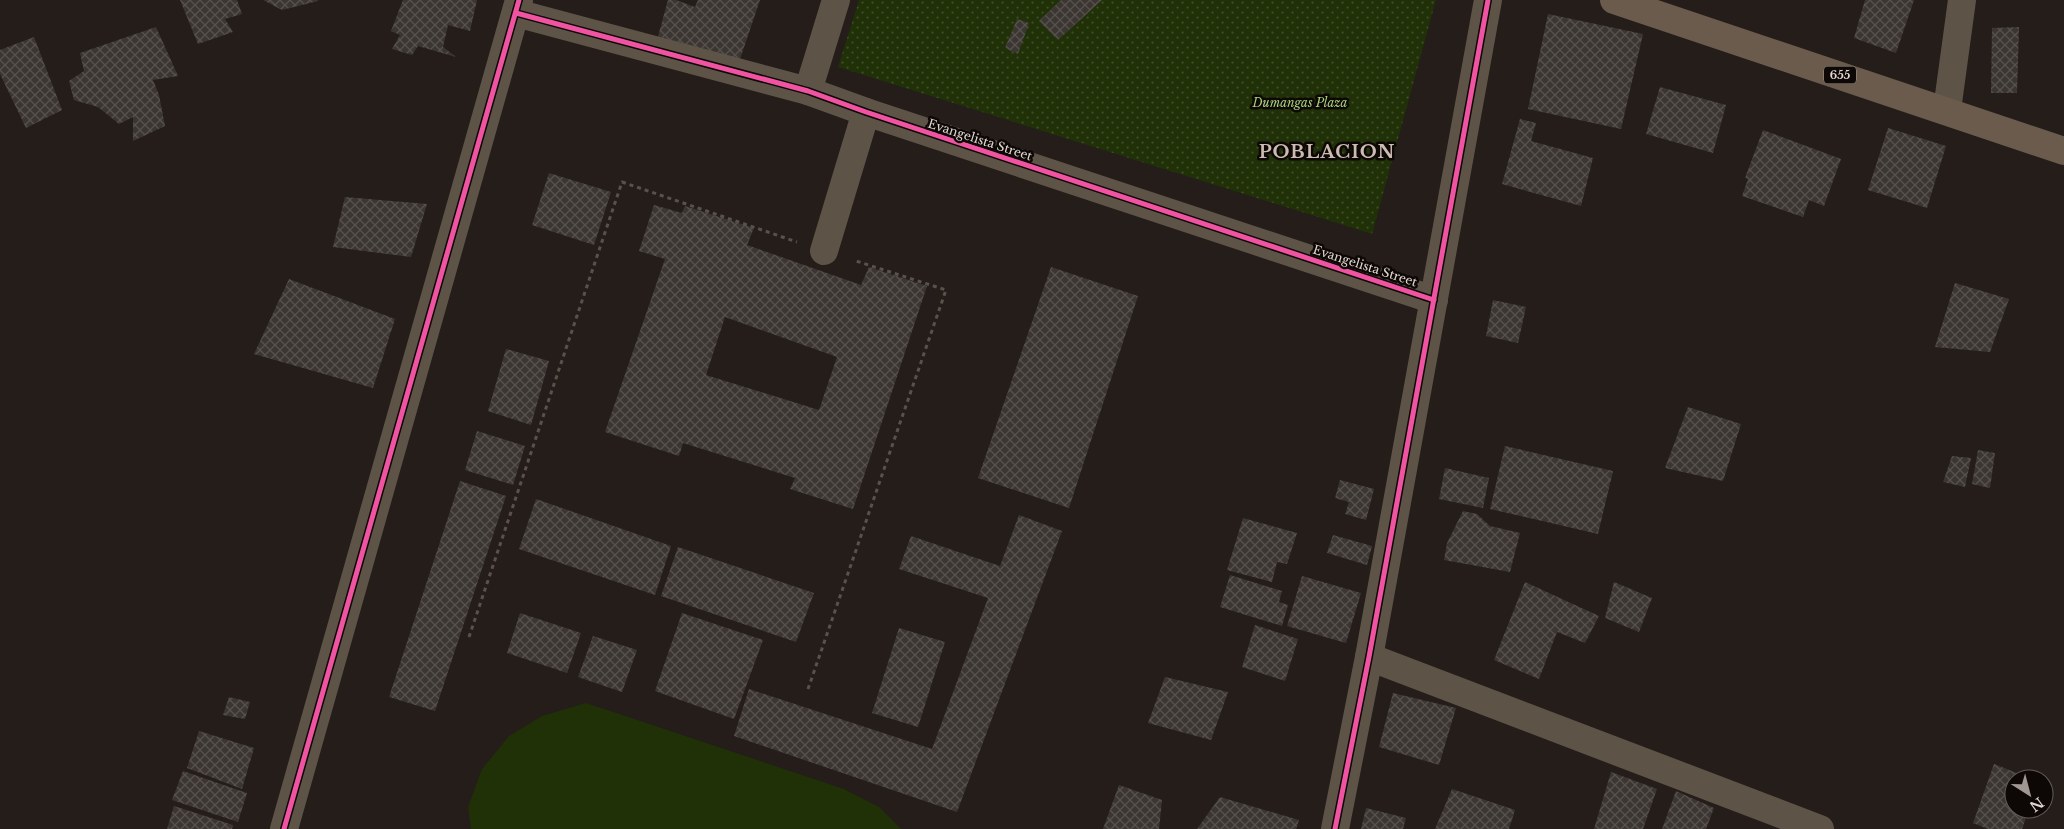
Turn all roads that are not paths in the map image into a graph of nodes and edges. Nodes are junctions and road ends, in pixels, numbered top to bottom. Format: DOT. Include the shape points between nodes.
graph roads {
  1 [pos="836,0"];
  2 [pos="1488,0"];
  3 [pos="1614,0"];
  4 [pos="1962,0"];
  5 [pos="518,6"];
  6 [pos="808,91"];
  7 [pos="1947,110"];
  8 [pos="866,112"];
  9 [pos="2064,151"];
  10 [pos="824,251"];
  11 [pos="1434,300"];
  12 [pos="1369,657"];
  13 [pos="284,829"];
  14 [pos="1335,829"];
  15 [pos="1820,829"];
  1 -- 6 [label="street"];
  2 -- 11 [label="street"];
  3 -- 7 [label="main road, 655"];
  4 -- 7 [label="street"];
  5 -- 6 [label="street, Evangelista Street"];
  5 -- 13 [label="street"];
  6 -- 8 [label="street, Evangelista Street"];
  7 -- 9 [label="main road, 655"];
  8 -- 10 [label="street"];
  8 -- 11 [label="street, Evangelista Street"];
  11 -- 12 [label="street"];
  12 -- 14 [label="street"];
  12 -- 15 [label="street"];
}
